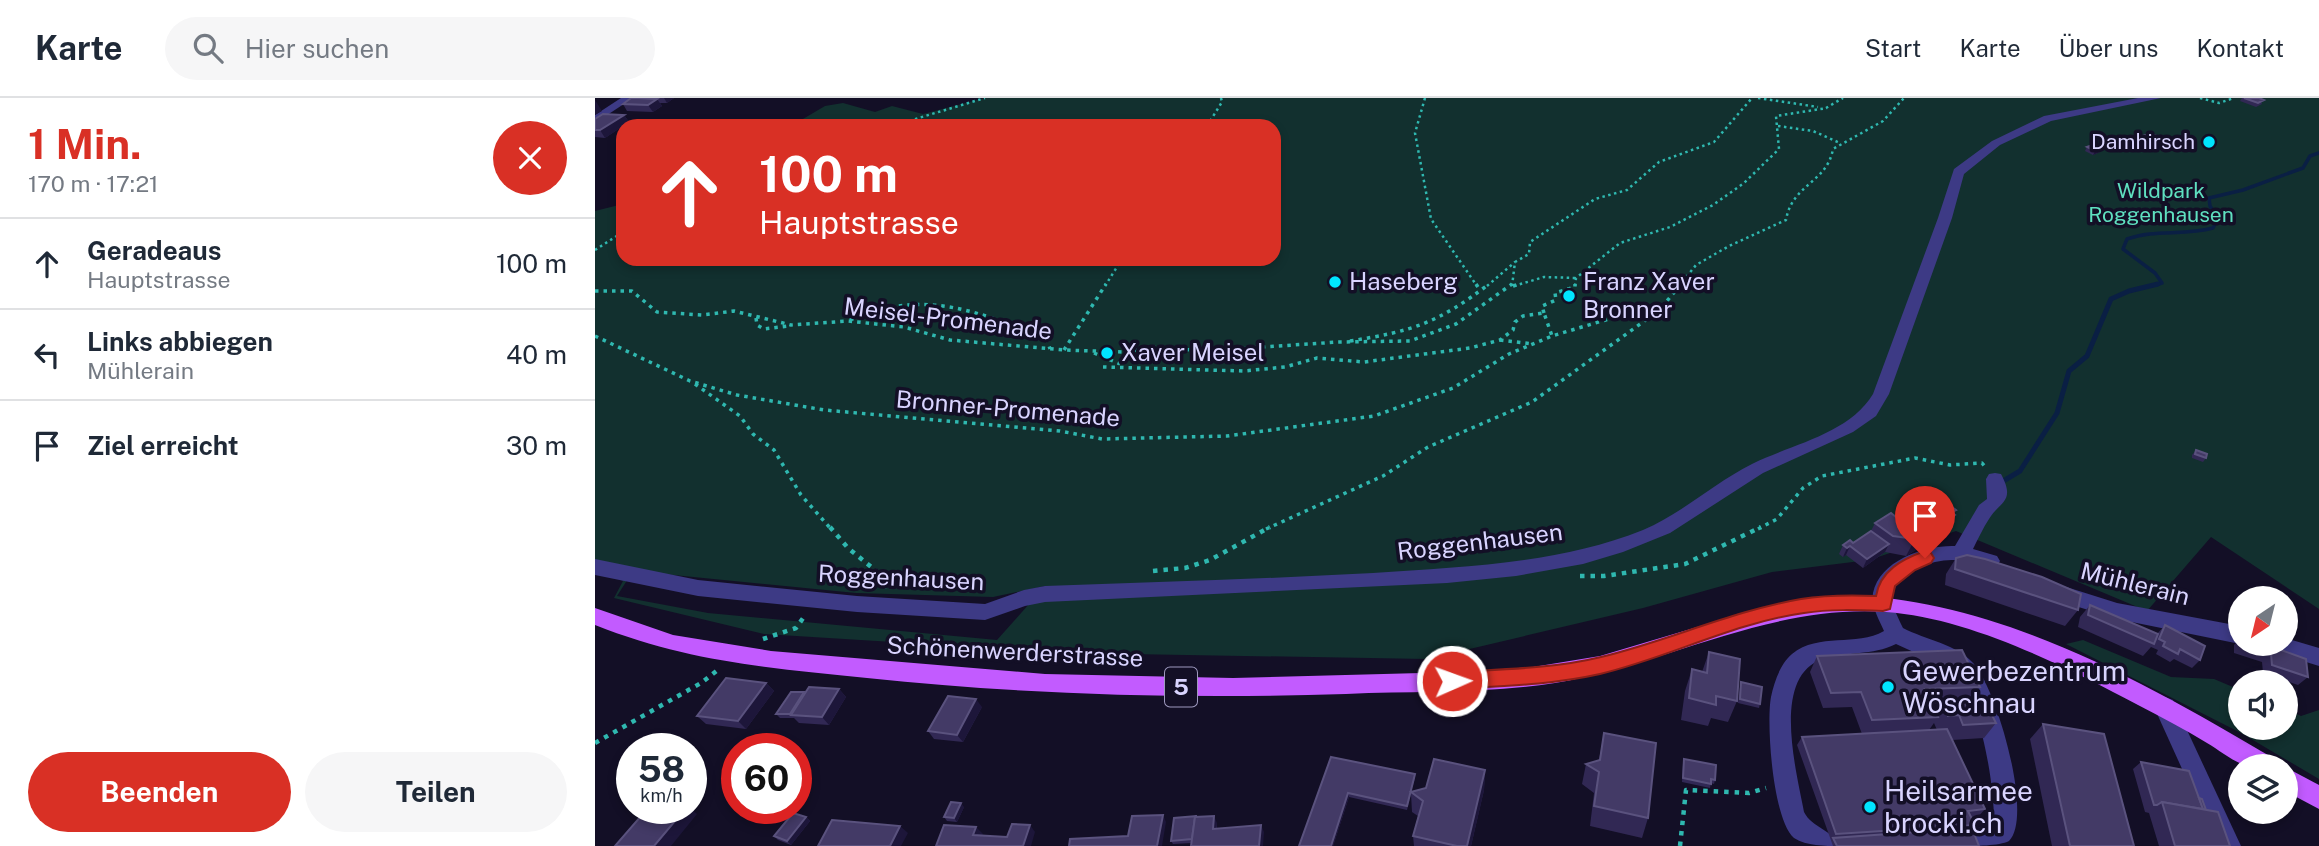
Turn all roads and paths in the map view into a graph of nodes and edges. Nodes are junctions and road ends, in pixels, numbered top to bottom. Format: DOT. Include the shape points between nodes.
graph roads {
  1 [pos="985,98"];
  2 [pos="1221,98"];
  3 [pos="1425,98"];
  4 [pos="1752,98"];
  5 [pos="1758,98"];
  6 [pos="1843,98"];
  7 [pos="1904,98"];
  8 [pos="2156,98"];
  9 [pos="2200,98"];
  10 [pos="2234,98"];
  11 [pos="625,100"];
  12 [pos="595,101"];
  13 [pos="1826,108"];
  14 [pos="596,119"];
  15 [pos="622,119"];
  16 [pos="915,119"];
  17 [pos="1211,119"];
  18 [pos="1778,126"];
  19 [pos="1840,143"];
  20 [pos="616,236"];
  21 [pos="595,250"];
  22 [pos="1515,262"];
  23 [pos="1118,266"];
  24 [pos="1576,278"];
  25 [pos="1512,286"];
  26 [pos="1480,290"];
  27 [pos="595,291"];
  28 [pos="1663,307"];
  29 [pos="1544,313"];
  30 [pos="756,318"];
  31 [pos="848,321"];
  32 [pos="791,325"];
  33 [pos="1552,336"];
  34 [pos="595,337"];
  35 [pos="1500,340"];
  36 [pos="1338,342"];
  37 [pos="1536,344"];
  38 [pos="1050,349"];
  39 [pos="1064,350"];
  40 [pos="1091,351"];
  41 [pos="690,381"];
  42 [pos="1995,479"];
  43 [pos="1960,554"];
  44 [pos="595,567"];
  45 [pos="2011,571"];
  46 [pos="1145,572"];
  47 [pos="1572,576"];
  48 [pos="2045,587"];
  49 [pos="816,601"];
  50 [pos="857,604"];
  51 [pos="1883,604"];
  52 [pos="595,616"];
  53 [pos="2228,633"];
  54 [pos="1896,634"];
  55 [pos="2298,651"];
  56 [pos="737,655"];
  57 [pos="2319,657"];
  58 [pos="719,668"];
  59 [pos="2165,707"];
  60 [pos="595,743"];
  61 [pos="2246,754"];
  62 [pos="1768,780"];
  63 [pos="2298,786"];
  64 [pos="2319,798"];
  65 [pos="1971,839"];
  66 [pos="1680,846"];
  67 [pos="1828,846"];
  68 [pos="2229,846"];
  1 -- 16 [label="path"];
  2 -- 17 [label="path"];
  3 -- 26 [label="path" via="1415,134 1431,219"];
  4 -- 22 [label="path" via="1714,142 1659,162 1627,190 1595,199 1555,223 1530,242 1529,254"];
  5 -- 13 [label="path"];
  6 -- 13 [label="path"];
  7 -- 19 [label="path" via="1883,121"];
  8 -- 50 [label="lane, Roggenhausen" via="2048,118 1996,143 1967,164 1958,172 1881,394 1870,412 1753,471 1684,519 1649,535 1541,566 1478,574 1045,594 985,612"];
  9 -- 10 [label="path" via="2218,103"];
  11 -- 12 [label="lane"];
  11 -- 14 [label="lane"];
  13 -- 18 [label="path" via="1776,116"];
  14 -- 15 [label="lane"];
  18 -- 19 [label="path" via="1813,131"];
  18 -- 24 [label="path" via="1779,149 1744,183 1670,227 1620,243"];
  19 -- 28 [label="path" via="1822,174 1791,199 1786,220 1696,265"];
  20 -- 21 [label="path"];
  22 -- 25 [label="path"];
  22 -- 26 [label="path"];
  23 -- 39 [label="path"];
  24 -- 25 [label="path, Meisel-Promenade" via="1543,277"];
  24 -- 29 [label="path" via="1575,287 1561,289 1555,293 1556,300 1542,306"];
  25 -- 36 [label="path, Meisel-Promenade" via="1456,324 1410,341"];
  26 -- 36 [label="path" via="1453,310 1406,332"];
  27 -- 30 [label="path, Meisel-Promenade" via="632,290 657,312 702,315 734,311"];
  28 -- 33 [label="path, Bronner-Promenade" via="1622,314"];
  28 -- 46 [label="path" via="1532,402 1427,447 1383,476 1210,560"];
  29 -- 33 [label="path"];
  29 -- 35 [label="path" via="1523,316"];
  30 -- 32 [label="path, Meisel-Promenade"];
  30 -- 32 [label="path" via="757,326 764,329"];
  31 -- 32 [label="path, Meisel-Promenade"];
  31 -- 38 [label="path, Meisel-Promenade" via="904,327 950,340"];
  31 -- 38 [label="path" via="902,303 949,307 989,316 1047,339"];
  33 -- 37 [label="path, Bronner-Promenade"];
  34 -- 41 [label="path, Bronner-Promenade"];
  35 -- 37 [label="path"];
  35 -- 40 [label="path" via="1364,362 1317,358 1244,371 1104,368 1120,364"];
  36 -- 40 [label="path, Meisel-Promenade" via="1217,351 1155,347"];
  37 -- 41 [label="path, Bronner-Promenade" via="1509,354 1453,388 1374,415 1227,436 1102,439 1060,431 824,410 737,395"];
  38 -- 39 [label="path, Meisel-Promenade"];
  39 -- 40 [label="path, Meisel-Promenade"];
  41 -- 50 [label="path" via="740,416 753,434 774,450 801,495 848,548 886,579 884,588"];
  42 -- 43 [label="lane" via="1995,503 1985,510"];
  42 -- 47 [label="path" via="1982,463 1949,465 1915,458 1822,476 1803,488 1777,519 1685,564"];
  43 -- 45 [label="lane"];
  43 -- 51 [label="lane" via="1944,553 1909,565 1887,583"];
  44 -- 49 [label="lane, Roggenhausen" via="698,588"];
  48 -- 53 [label="lane, Mühlerain" via="2117,611"];
  49 -- 50 [label="lane, Roggenhausen"];
  49 -- 56 [label="path" via="796,628 757,641"];
  51 -- 54 [label="lane"];
  51 -- 56 [label="main road, Schönenwerderstrasse / 5" via="1829,603 1765,614 1601,665 1494,679 1248,689 1041,685"];
  51 -- 59 [label="main road, 5" via="1979,625 2074,662"];
  52 -- 56 [label="main road, Schönenwerderstrasse / 5" via="677,644"];
  54 -- 65 [label="lane" via="1955,660 1976,683 1997,752 2008,815 1995,836"];
  54 -- 67 [label="lane" via="1888,640 1816,651 1796,663 1783,681 1780,715 1793,814 1800,828"];
  55 -- 57 [label="lane"];
  58 -- 60 [label="path"];
  59 -- 61 [label="main road, 5"];
  59 -- 68 [label="lane"];
  62 -- 66 [label="path" via="1766,789 1749,793 1686,790"];
  63 -- 64 [label="main road"];
}
